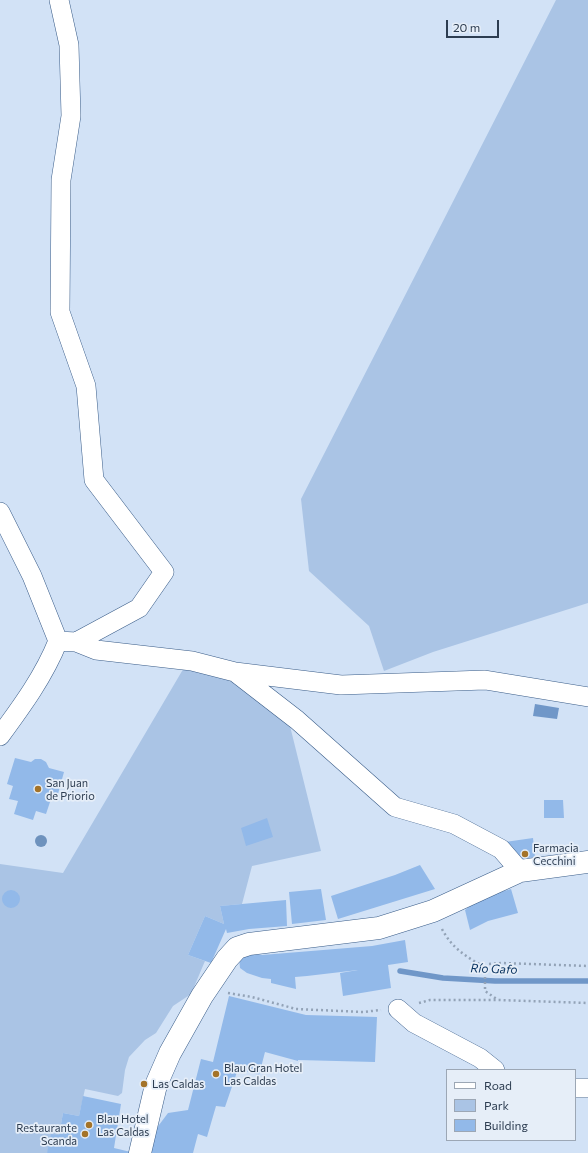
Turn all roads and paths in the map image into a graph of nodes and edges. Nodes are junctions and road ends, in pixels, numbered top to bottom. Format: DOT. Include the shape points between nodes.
graph roads {
  1 [pos="59,0"];
  2 [pos="0,512"];
  3 [pos="67,641"];
  4 [pos="235,672"];
  5 [pos="588,697"];
  6 [pos="0,736"];
  7 [pos="588,862"];
  8 [pos="520,871"];
  9 [pos="433,911"];
  10 [pos="588,966"];
  11 [pos="485,967"];
  12 [pos="202,996"];
  13 [pos="499,1000"];
  14 [pos="588,1003"];
  15 [pos="398,1008"];
  16 [pos="494,1069"];
  17 [pos="576,1088"];
  18 [pos="588,1088"];
  19 [pos="140,1153"];
  1 -- 3 [label="street" via="69,45 71,116 61,180 60,312 86,386 94,480 164,572 139,608"];
  2 -- 3 [label="street"];
  3 -- 4 [label="street" via="96,650 192,661"];
  3 -- 6 [label="street" via="51,658"];
  4 -- 5 [label="street" via="341,685 485,680"];
  4 -- 8 [label="street" via="297,720 395,807 454,824 501,849"];
  7 -- 8 [label="street"];
  8 -- 9 [label="street"];
  9 -- 11 [label="path" via="447,939 466,958"];
  9 -- 12 [label="street" via="379,928 249,944 237,948"];
  10 -- 11 [label="path" via="502,963 489,964"];
  11 -- 13 [label="path" via="485,991"];
  12 -- 15 [label="path" via="222,991 296,1009 319,1011 363,1012"];
  12 -- 19 [label="street" via="170,1053 156,1085"];
  13 -- 14 [label="path"];
  13 -- 15 [label="path" via="430,1000"];
  15 -- 16 [label="street" via="414,1023 480,1058"];
  17 -- 18 [label="street"];
}
